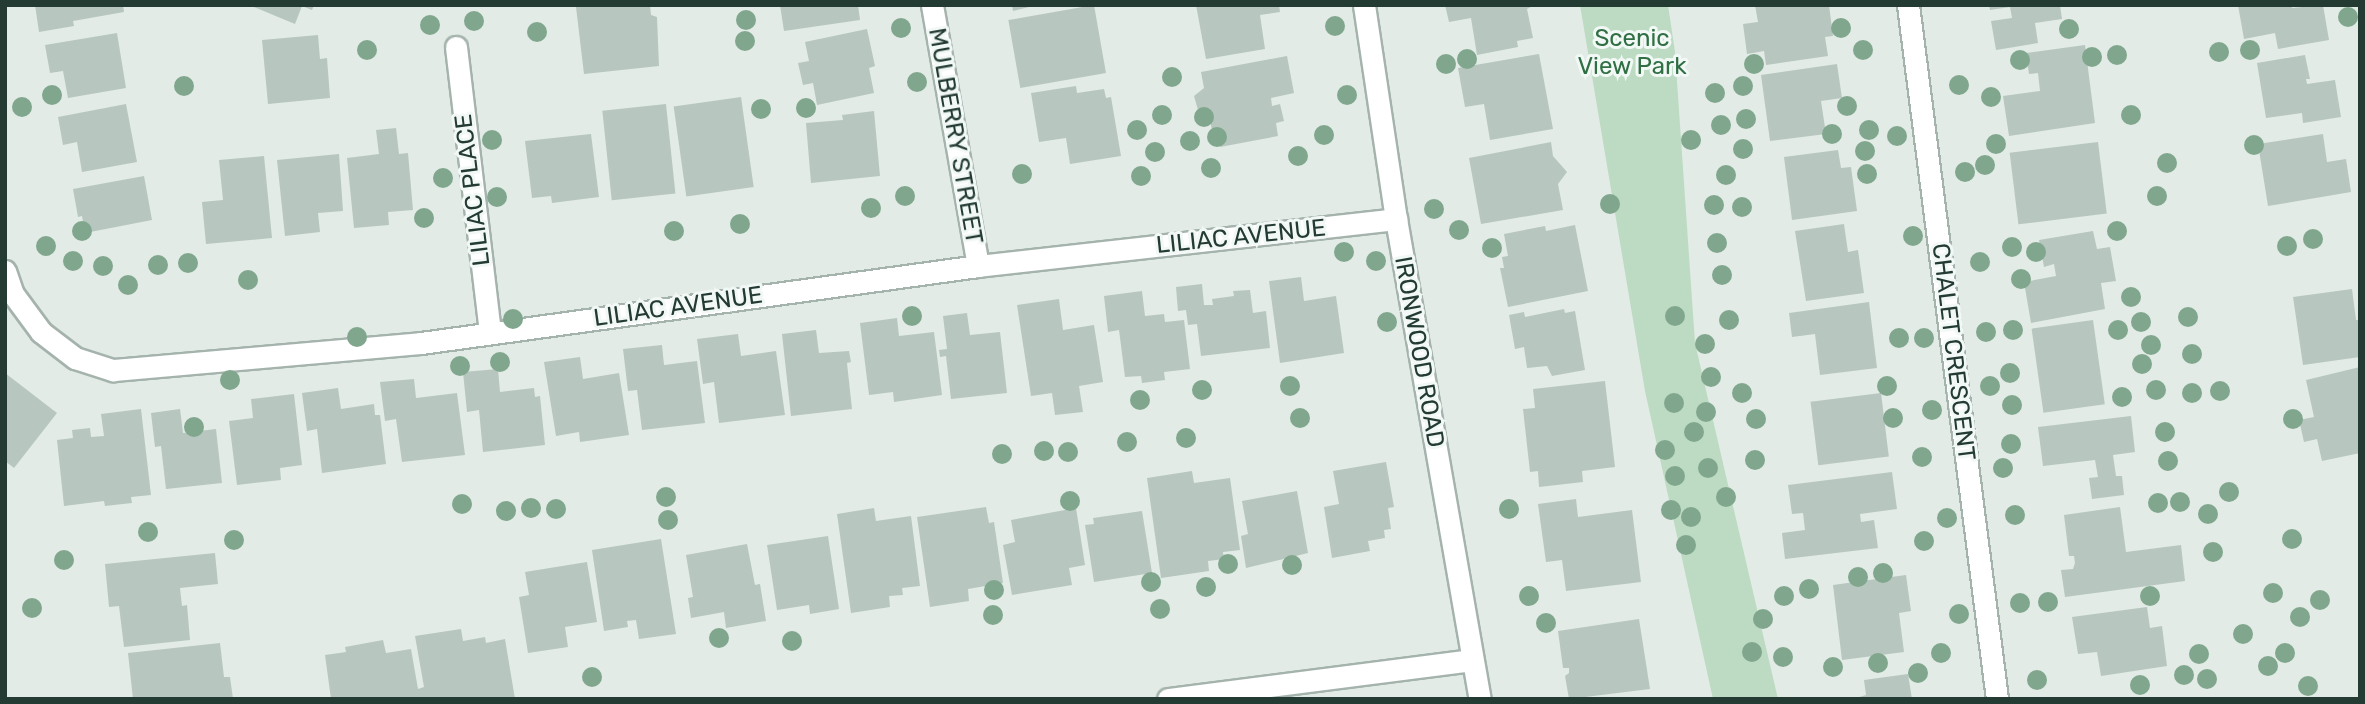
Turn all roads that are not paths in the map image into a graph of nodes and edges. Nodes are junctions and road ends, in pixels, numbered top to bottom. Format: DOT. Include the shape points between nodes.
graph roads {
  1 [pos="932,5"];
  2 [pos="1364,5"];
  3 [pos="1908,5"];
  4 [pos="456,47"];
  5 [pos="1396,219"];
  6 [pos="978,266"];
  7 [pos="5,271"];
  8 [pos="490,333"];
  9 [pos="1472,660"];
  10 [pos="1168,699"];
  11 [pos="1480,699"];
  12 [pos="1997,699"];
  1 -- 6 [label="street, MULBERRY STREET"];
  2 -- 5 [label="street, IRONWOOD ROAD"];
  3 -- 12 [label="street, CHALET CRESCENT"];
  4 -- 8 [label="street, LILIAC PLACE"];
  5 -- 6 [label="street, LILIAC AVENUE"];
  5 -- 9 [label="street, IRONWOOD ROAD"];
  6 -- 8 [label="street, LILIAC AVENUE"];
  7 -- 8 [label="street, LILIAC AVENUE" via="13,293 41,332 75,358 113,370"];
  9 -- 10 [label="street"];
  9 -- 11 [label="street, IRONWOOD ROAD"];
}
